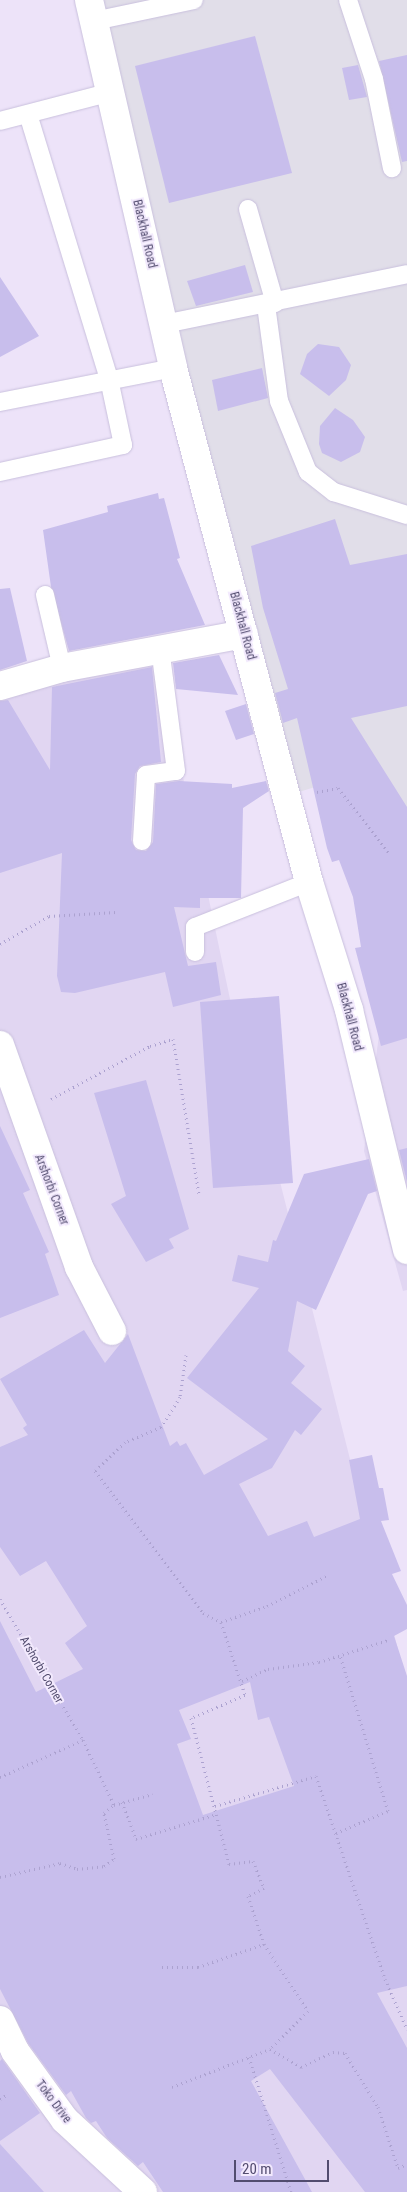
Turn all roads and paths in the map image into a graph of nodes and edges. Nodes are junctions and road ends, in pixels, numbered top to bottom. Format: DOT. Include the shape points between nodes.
graph roads {
  1 [pos="194,0"];
  2 [pos="348,0"];
  3 [pos="91,11"];
  4 [pos="112,92"];
  5 [pos="28,114"];
  6 [pos="0,121"];
  7 [pos="392,168"];
  8 [pos="248,209"];
  9 [pos="407,274"];
  10 [pos="271,304"];
  11 [pos="164,324"];
  12 [pos="173,368"];
  13 [pos="109,379"];
  14 [pos="0,402"];
  15 [pos="0,472"];
  16 [pos="407,516"];
  17 [pos="45,594"];
  18 [pos="244,634"];
  19 [pos="160,648"];
  20 [pos="62,668"];
  21 [pos="0,686"];
  22 [pos="289,798"];
  23 [pos="142,841"];
  24 [pos="390,854"];
  25 [pos="309,882"];
  26 [pos="116,912"];
  27 [pos="0,944"];
  28 [pos="195,952"];
  29 [pos="0,1045"];
  30 [pos="21,1112"];
  31 [pos="199,1194"];
  32 [pos="407,1250"];
  33 [pos="112,1331"];
  34 [pos="186,1355"];
  35 [pos="328,1575"];
  36 [pos="0,1599"];
  37 [pos="220,1622"];
  38 [pos="388,1640"];
  39 [pos="340,1655"];
  40 [pos="242,1681"];
  41 [pos="83,1740"];
  42 [pos="0,1777"];
  43 [pos="152,1794"];
  44 [pos="122,1802"];
  45 [pos="114,1804"];
  46 [pos="215,1806"];
  47 [pos="217,1814"];
  48 [pos="336,1833"];
  49 [pos="0,1877"];
  50 [pos="264,1944"];
  51 [pos="162,1967"];
  52 [pos="0,2020"];
  53 [pos="407,2029"];
  54 [pos="270,2049"];
  55 [pos="249,2057"];
  56 [pos="172,2087"];
  57 [pos="407,2164"];
  58 [pos="143,2192"];
  59 [pos="291,2192"];
  1 -- 3 [label="lane"];
  2 -- 7 [label="lane" via="374,78"];
  3 -- 4 [label="main road, Blackhall Road"];
  4 -- 5 [label="lane"];
  4 -- 11 [label="main road, Blackhall Road"];
  5 -- 6 [label="lane"];
  5 -- 13 [label="lane"];
  8 -- 10 [label="lane"];
  9 -- 10 [label="lane"];
  10 -- 11 [label="lane"];
  10 -- 16 [label="lane" via="279,401 308,472 334,492"];
  11 -- 12 [label="main road, Blackhall Road"];
  12 -- 13 [label="lane"];
  12 -- 18 [label="main road, Blackhall Road"];
  13 -- 14 [label="lane"];
  13 -- 15 [label="lane" via="123,445"];
  17 -- 20 [label="lane"];
  18 -- 19 [label="main road"];
  18 -- 22 [label="main road, Blackhall Road"];
  19 -- 20 [label="main road"];
  19 -- 23 [label="lane" via="176,771 146,775"];
  20 -- 21 [label="main road"];
  22 -- 24 [label="path" via="338,788"];
  22 -- 25 [label="main road, Blackhall Road"];
  25 -- 28 [label="lane" via="195,926"];
  25 -- 32 [label="main road, Blackhall Road" via="349,1010"];
  26 -- 27 [label="path" via="49,916"];
  29 -- 30 [label="main road, Arshorbi Corner"];
  30 -- 31 [label="path" via="150,1046 173,1039"];
  30 -- 33 [label="main road, Arshorbi Corner" via="79,1267"];
  34 -- 37 [label="path" via="180,1397 161,1427 125,1442 95,1471 203,1613"];
  35 -- 37 [label="path" via="266,1606"];
  36 -- 41 [label="path, Arshorbi Corner"];
  37 -- 40 [label="path"];
  38 -- 39 [label="path"];
  39 -- 40 [label="path" via="319,1662 268,1669"];
  39 -- 48 [label="path" via="388,1812"];
  40 -- 46 [label="path" via="244,1695 191,1718"];
  41 -- 42 [label="path"];
  41 -- 45 [label="path, Arshorbi Corner"];
  43 -- 44 [label="path"];
  44 -- 45 [label="path"];
  44 -- 47 [label="path" via="136,1839"];
  45 -- 49 [label="path" via="104,1813 114,1860 104,1866 77,1869 60,1863"];
  46 -- 47 [label="path"];
  46 -- 48 [label="path" via="316,1776"];
  47 -- 50 [label="path" via="229,1864 253,1861 264,1888 248,1896"];
  48 -- 53 [label="path" via="385,1979"];
  50 -- 51 [label="path" via="198,1967"];
  50 -- 54 [label="path" via="308,2011"];
  52 -- 58 [label="main road, Toko Drive" via="15,2051 64,2120"];
  54 -- 55 [label="path"];
  54 -- 57 [label="path" via="301,2067 332,2052 345,2053 378,2107 398,2168"];
  55 -- 56 [label="path"];
  55 -- 59 [label="path"];
}
